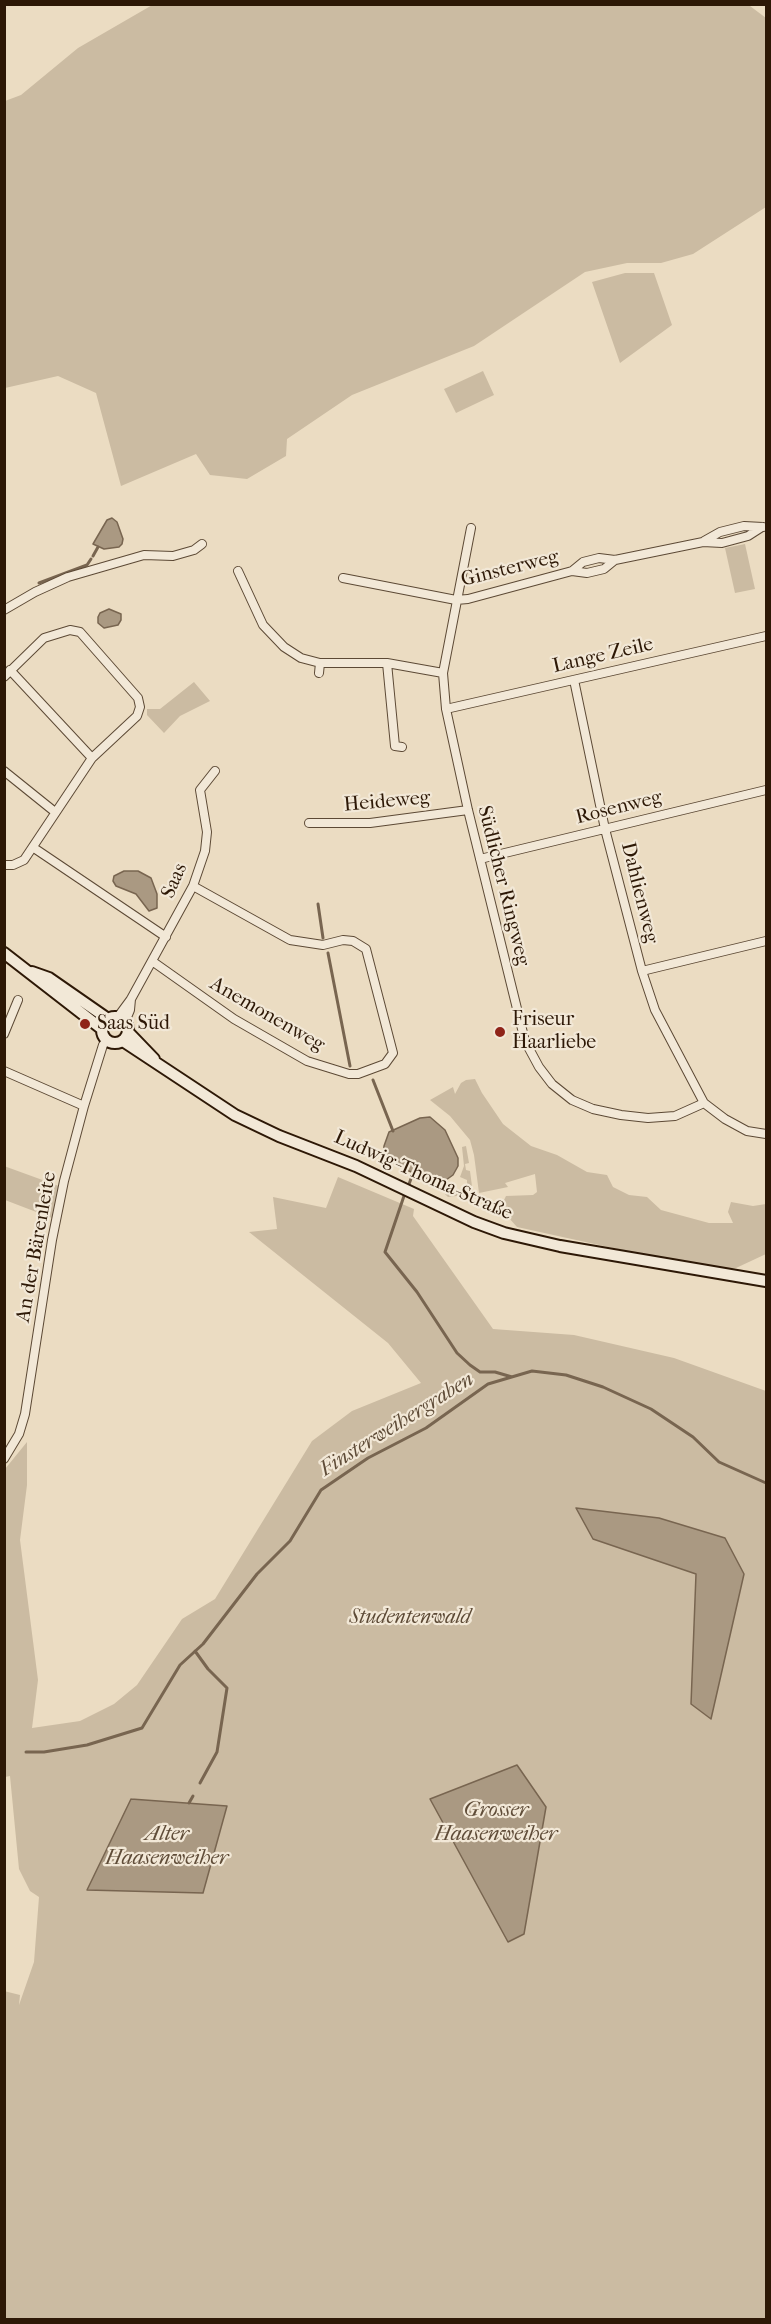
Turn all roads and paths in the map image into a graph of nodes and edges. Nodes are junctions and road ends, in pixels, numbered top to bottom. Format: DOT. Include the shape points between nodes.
graph roads {
  1 [pos="764,526"];
  2 [pos="471,528"];
  3 [pos="202,544"];
  4 [pos="615,560"];
  5 [pos="238,571"];
  6 [pos="572,571"];
  7 [pos="343,579"];
  8 [pos="456,600"];
  9 [pos="4,610"];
  10 [pos="766,636"];
  11 [pos="320,663"];
  12 [pos="387,663"];
  13 [pos="319,673"];
  14 [pos="8,674"];
  15 [pos="443,674"];
  16 [pos="574,680"];
  17 [pos="446,709"];
  18 [pos="402,747"];
  19 [pos="92,758"];
  20 [pos="4,771"];
  21 [pos="215,771"];
  22 [pos="766,790"];
  23 [pos="468,810"];
  24 [pos="55,812"];
  25 [pos="309,823"];
  26 [pos="605,829"];
  27 [pos="34,848"];
  28 [pos="480,859"];
  29 [pos="4,865"];
  30 [pos="193,886"];
  31 [pos="166,937"];
  32 [pos="766,942"];
  33 [pos="4,954"];
  34 [pos="152,961"];
  35 [pos="642,971"];
  36 [pos="18,1000"];
  37 [pos="117,1027"];
  38 [pos="4,1034"];
  39 [pos="107,1040"];
  40 [pos="4,1071"];
  41 [pos="704,1103"];
  42 [pos="84,1106"];
  43 [pos="766,1134"];
  44 [pos="766,1281"];
  45 [pos="4,1459"];
  1 -- 4 [label="street, Ginsterweg" via="744,526 702,542"];
  2 -- 8 [label="street, Südlicher Ringweg"];
  3 -- 9 [label="street" via="173,556 144,555 68,577"];
  4 -- 6 [label="street, Ginsterweg" via="604,569"];
  4 -- 6 [label="street, Ginsterweg" via="583,562"];
  5 -- 11 [label="street" via="266,628 284,647 301,658"];
  6 -- 8 [label="street, Ginsterweg"];
  7 -- 8 [label="street"];
  8 -- 15 [label="street, Südlicher Ringweg"];
  10 -- 16 [label="street, Lange Zeile"];
  11 -- 12 [label="street"];
  11 -- 13 [label="street"];
  12 -- 15 [label="street"];
  12 -- 18 [label="street" via="395,746"];
  14 -- 19 [label="street"];
  14 -- 19 [label="street" via="44,638 70,630 80,632 140,703 137,716"];
  15 -- 17 [label="street, Südlicher Ringweg"];
  16 -- 17 [label="street, Lange Zeile"];
  16 -- 26 [label="street, Dahlienweg"];
  17 -- 23 [label="street, Südlicher Ringweg"];
  19 -- 24 [label="street"];
  20 -- 24 [label="street"];
  21 -- 30 [label="street, Saas" via="200,790 207,832"];
  22 -- 26 [label="street, Rosenweg"];
  23 -- 25 [label="street, Heideweg" via="370,823"];
  23 -- 28 [label="street, Südlicher Ringweg"];
  24 -- 27 [label="street"];
  26 -- 28 [label="street, Rosenweg"];
  26 -- 35 [label="street, Dahlienweg"];
  27 -- 29 [label="street" via="24,860"];
  27 -- 31 [label="street"];
  28 -- 41 [label="street, Südlicher Ringweg" via="525,1041 552,1084 572,1100 621,1115 675,1116"];
  30 -- 31 [label="street, Saas"];
  30 -- 34 [label="street, Anemonenweg" via="290,940 323,945 353,941 366,949 393,1053 385,1064 358,1074 307,1062 234,1019"];
  31 -- 34 [label="street, Saas"];
  32 -- 35 [label="street"];
  33 -- 37 [label="street, Ludwig-Thoma-Straße" via="42,984"];
  34 -- 37 [label="street, Saas" via="131,999 130,1010"];
  35 -- 41 [label="street, Dahlienweg" via="655,1010"];
  36 -- 38 [label="street"];
  37 -- 39 [label="street"];
  37 -- 39 [label="street" via="116,1043"];
  37 -- 44 [label="street, Ludwig-Thoma-Straße" via="142,1055 235,1115 474,1222 560,1246"];
  39 -- 42 [label="street, An der Bärenleite"];
  40 -- 42 [label="street"];
  41 -- 43 [label="street" via="747,1131"];
  42 -- 45 [label="street, An der Bärenleite" via="52,1240 25,1414 19,1434"];
}
